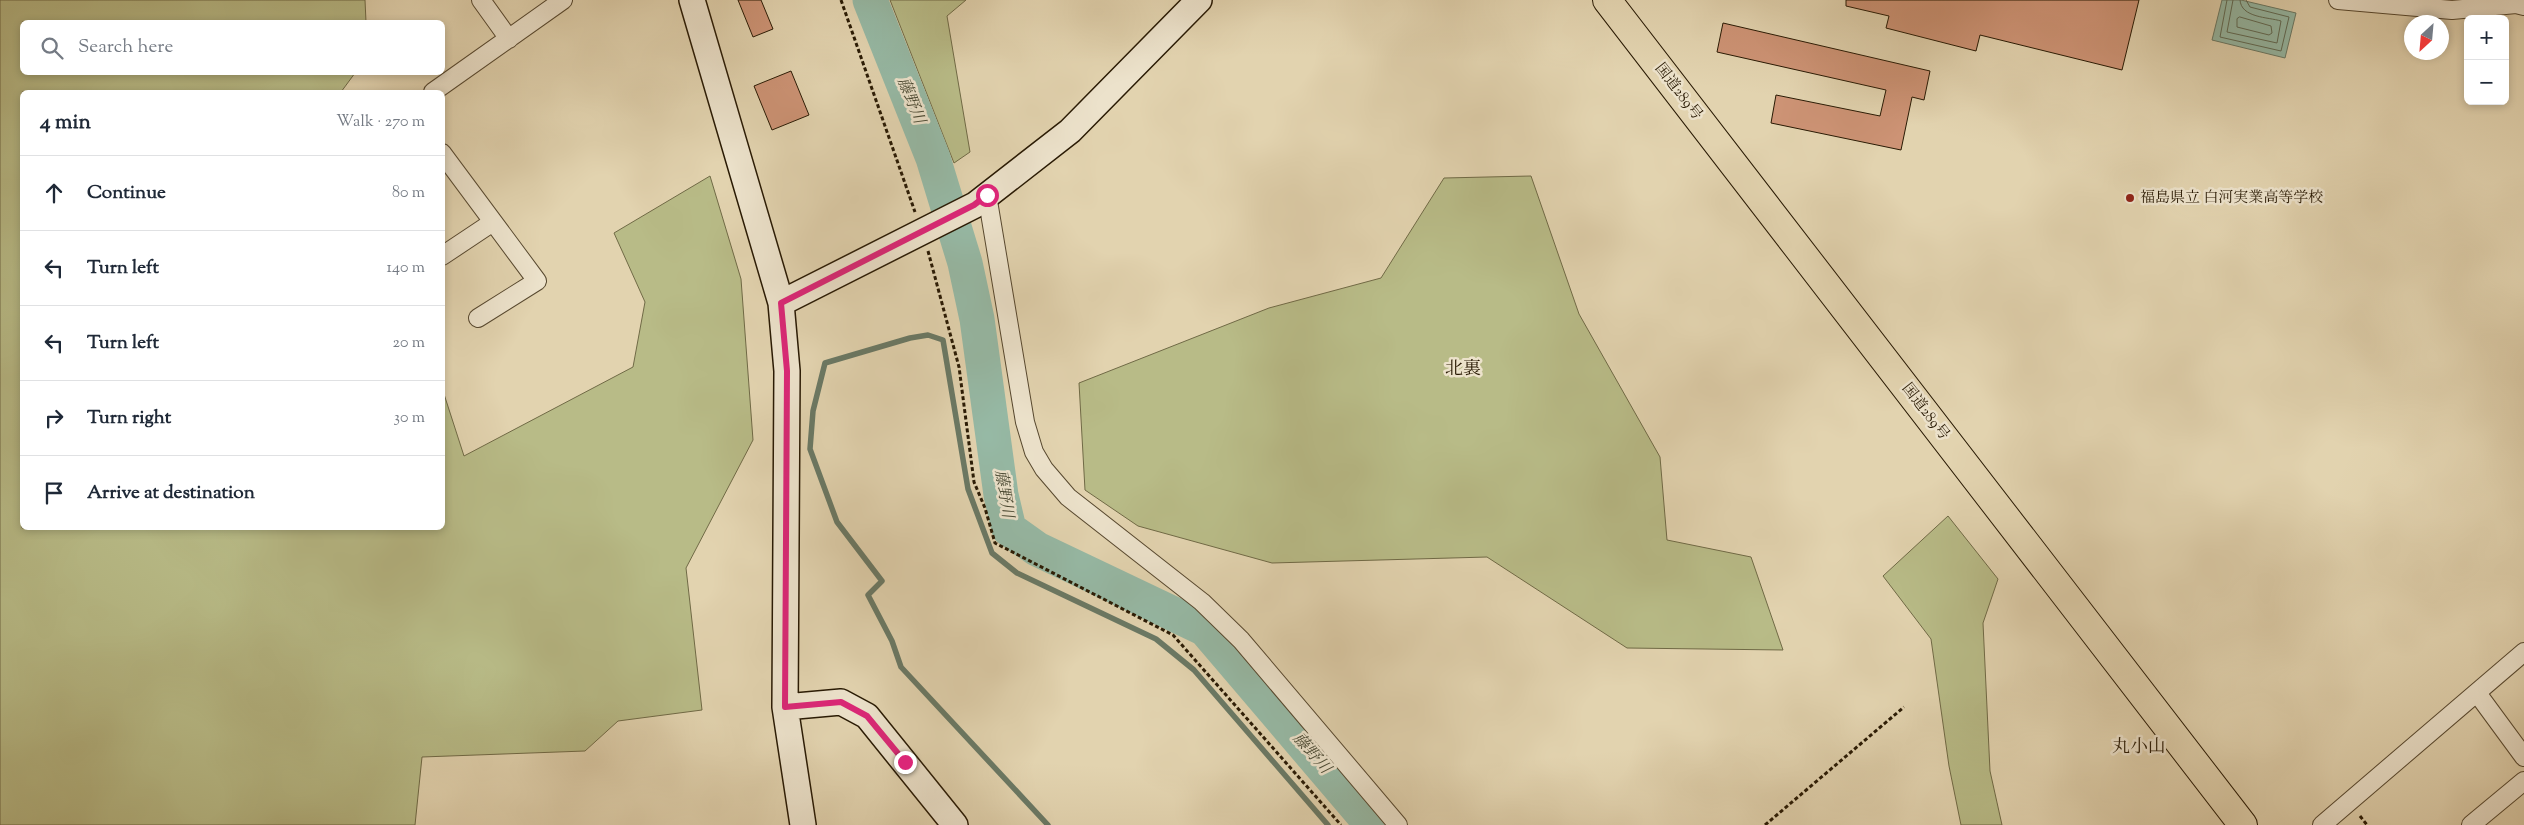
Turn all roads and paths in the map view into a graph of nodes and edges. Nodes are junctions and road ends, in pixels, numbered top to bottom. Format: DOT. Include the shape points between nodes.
graph roads {
  1 [pos="481,0"];
  2 [pos="563,0"];
  3 [pos="692,0"];
  4 [pos="1199,0"];
  5 [pos="1607,0"];
  6 [pos="2338,0"];
  7 [pos="2519,4"];
  8 [pos="509,39"];
  9 [pos="436,90"];
  10 [pos="445,157"];
  11 [pos="981,200"];
  12 [pos="493,222"];
  13 [pos="445,254"];
  14 [pos="781,303"];
  15 [pos="478,318"];
  16 [pos="2524,652"];
  17 [pos="2477,692"];
  18 [pos="785,707"];
  19 [pos="1904,707"];
  20 [pos="2524,757"];
  21 [pos="2524,780"];
  22 [pos="803,825"];
  23 [pos="955,825"];
  24 [pos="1398,825"];
  25 [pos="1765,825"];
  26 [pos="2243,825"];
  27 [pos="2322,825"];
  28 [pos="2471,825"];
  1 -- 8 [label="street"];
  2 -- 8 [label="street"];
  3 -- 14 [label="street"];
  4 -- 11 [label="street" via="1070,130"];
  5 -- 26 [label="highway, 国道289号"];
  6 -- 7 [label="street" via="2452,10"];
  8 -- 9 [label="street"];
  10 -- 12 [label="street"];
  11 -- 14 [label="street"];
  11 -- 24 [label="street" via="1025,422 1034,452 1044,469 1068,497 1202,602 1242,640"];
  12 -- 13 [label="street"];
  12 -- 15 [label="street" via="537,282"];
  14 -- 18 [label="street" via="787,371"];
  16 -- 17 [label="street"];
  17 -- 20 [label="street"];
  17 -- 27 [label="street"];
  18 -- 22 [label="street"];
  18 -- 23 [label="street" via="841,702 867,716"];
  19 -- 25 [label="path"];
  21 -- 28 [label="street"];
}
